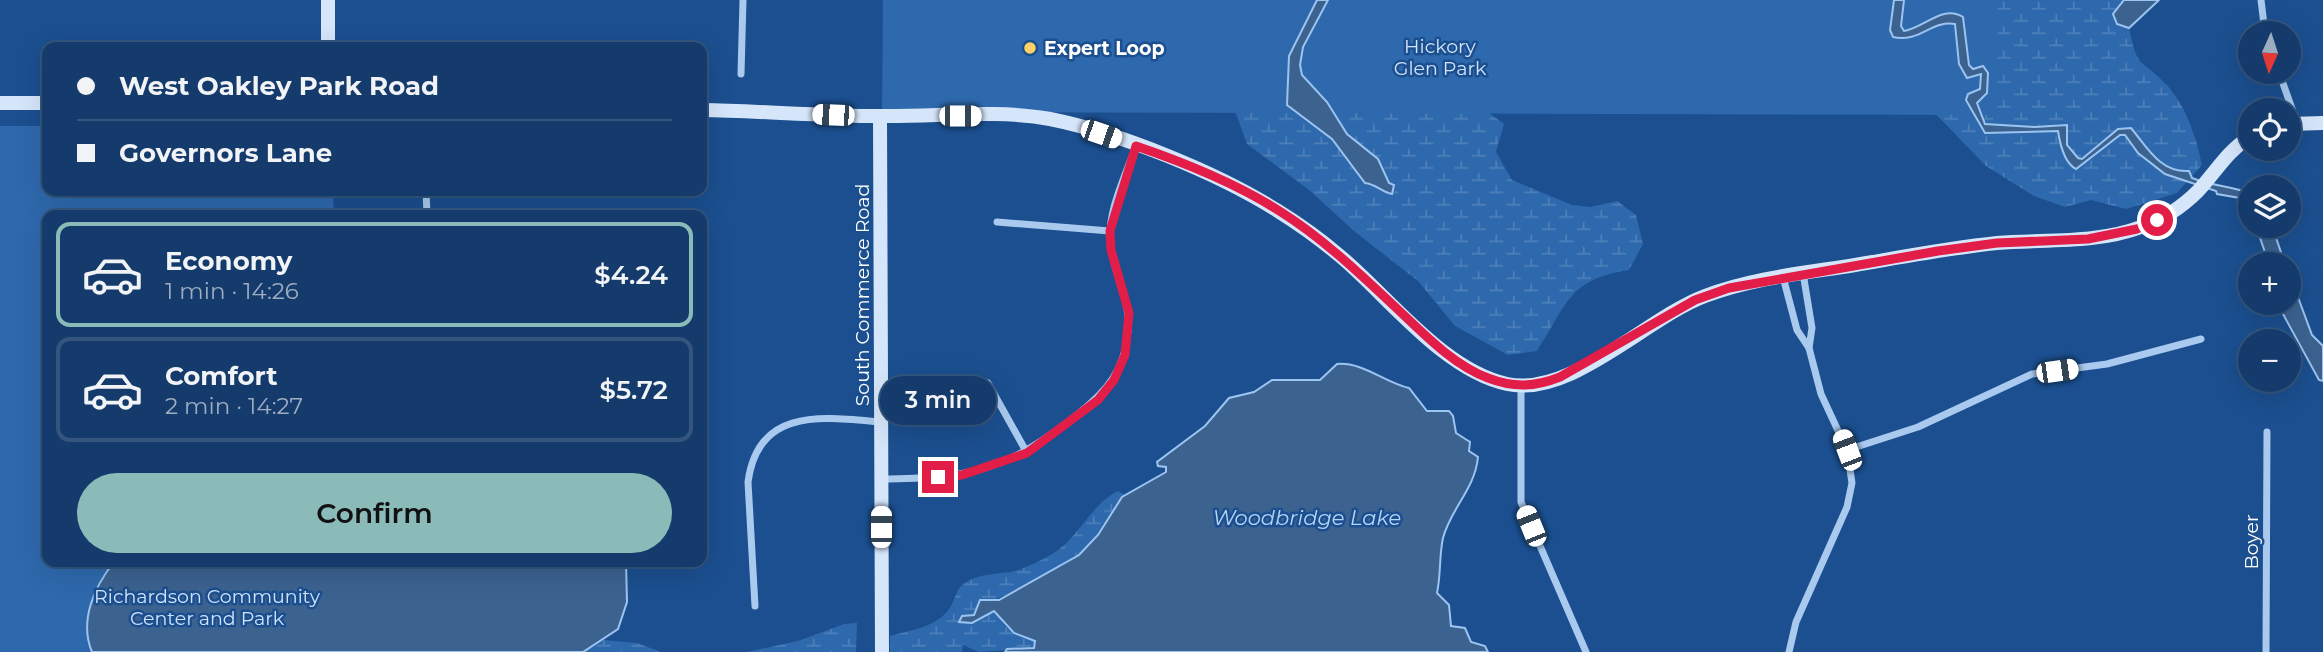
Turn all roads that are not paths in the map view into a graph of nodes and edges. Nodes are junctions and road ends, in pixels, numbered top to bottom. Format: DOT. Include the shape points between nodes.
graph roads {
  1 [pos="328,0"];
  2 [pos="743,0"];
  3 [pos="2261,0"];
  4 [pos="2264,21"];
  5 [pos="328,42"];
  6 [pos="741,74"];
  7 [pos="0,103"];
  8 [pos="42,103"];
  9 [pos="707,110"];
  10 [pos="880,116"];
  11 [pos="2323,123"];
  12 [pos="2301,124"];
  13 [pos="2238,145"];
  14 [pos="1136,146"];
  15 [pos="997,222"];
  16 [pos="1110,231"];
  17 [pos="1803,272"];
  18 [pos="1783,277"];
  19 [pos="2201,339"];
  20 [pos="1809,348"];
  21 [pos="988,383"];
  22 [pos="1521,385"];
  23 [pos="881,422"];
  24 [pos="2267,432"];
  25 [pos="1847,450"];
  26 [pos="1027,453"];
  27 [pos="881,479"];
  28 [pos="755,606"];
  29 [pos="882,652"];
  30 [pos="1586,652"];
  31 [pos="1789,652"];
  32 [pos="2266,652"];
  1 -- 5 [label="street"];
  2 -- 6 [label="street"];
  3 -- 4 [label="street"];
  7 -- 8 [label="street"];
  9 -- 10 [label="street"];
  10 -- 14 [label="street" via="1047,118"];
  10 -- 23 [label="street, South Commerce Road"];
  11 -- 12 [label="street"];
  13 -- 17 [label="street" via="2187,201 2137,229 2088,239 1997,243"];
  14 -- 16 [label="street"];
  14 -- 22 [label="street" via="1240,188 1281,212 1339,254 1457,360 1486,378"];
  15 -- 16 [label="street"];
  16 -- 26 [label="street" via="1129,313 1121,368 1098,400"];
  17 -- 18 [label="street"];
  17 -- 20 [label="street" via="1812,328"];
  18 -- 20 [label="street" via="1797,330"];
  18 -- 22 [label="street" via="1695,300 1560,377 1537,386"];
  19 -- 25 [label="street" via="2108,364 2032,374 1918,428"];
  20 -- 25 [label="street" via="1821,394"];
  21 -- 26 [label="street"];
  22 -- 30 [label="street" via="1521,502"];
  23 -- 27 [label="street, South Commerce Road"];
  23 -- 28 [label="street" via="798,422 784,425 760,441 748,482"];
  24 -- 32 [label="street, Boyer"];
  25 -- 31 [label="street" via="1852,483 1847,507 1796,622"];
  26 -- 27 [label="street" via="962,475"];
  27 -- 29 [label="street, South Commerce Road"];
}
